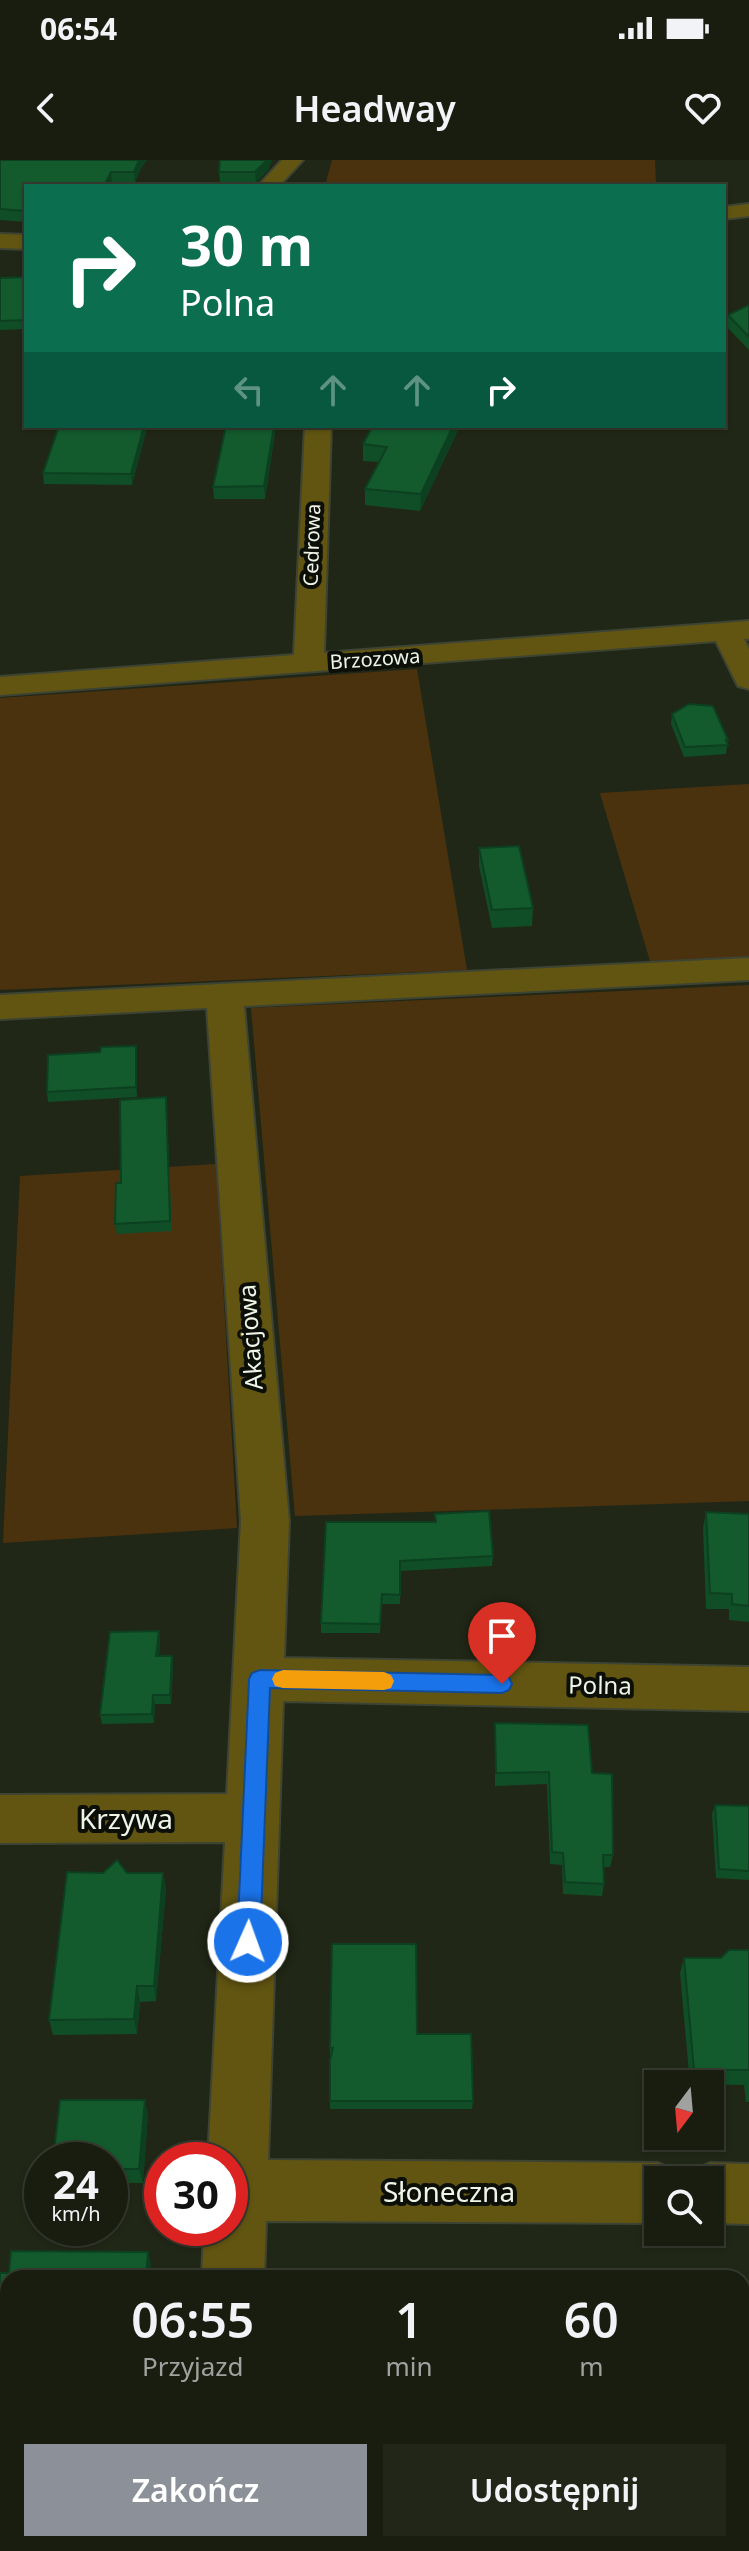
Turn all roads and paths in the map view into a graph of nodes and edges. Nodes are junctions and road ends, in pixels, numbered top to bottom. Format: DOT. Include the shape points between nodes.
graph roads {
  1 [pos="293,160"];
  2 [pos="270,184"];
  3 [pos="749,210"];
  4 [pos="726,213"];
  5 [pos="0,241"];
  6 [pos="24,242"];
  7 [pos="318,428"];
  8 [pos="738,631"];
  9 [pos="309,664"];
  10 [pos="749,680"];
  11 [pos="0,686"];
  12 [pos="749,969"];
  13 [pos="225,996"];
  14 [pos="0,1007"];
  15 [pos="260,1679"];
  16 [pos="749,1689"];
  17 [pos="253,1818"];
  18 [pos="0,1819"];
  19 [pos="241,2142"];
  20 [pos="248,2190"];
  21 [pos="644,2193"];
  22 [pos="724,2193"];
  23 [pos="749,2194"];
  24 [pos="235,2246"];
  25 [pos="234,2270"];
  1 -- 2 [label="street"];
  3 -- 4 [label="street"];
  5 -- 6 [label="street"];
  7 -- 9 [label="street, Cedrowa"];
  8 -- 9 [label="street, Brzozowa"];
  8 -- 10 [label="street"];
  9 -- 11 [label="street, Brzozowa"];
  12 -- 13 [label="street"];
  13 -- 14 [label="street"];
  13 -- 15 [label="street, Akacjowa" via="265,1521"];
  15 -- 16 [label="street, Polna"];
  15 -- 17 [label="street"];
  17 -- 18 [label="street, Krzywa"];
  17 -- 19 [label="street"];
  20 -- 21 [label="street, Słoneczna"];
  22 -- 23 [label="street"];
  24 -- 25 [label="street"];
}
